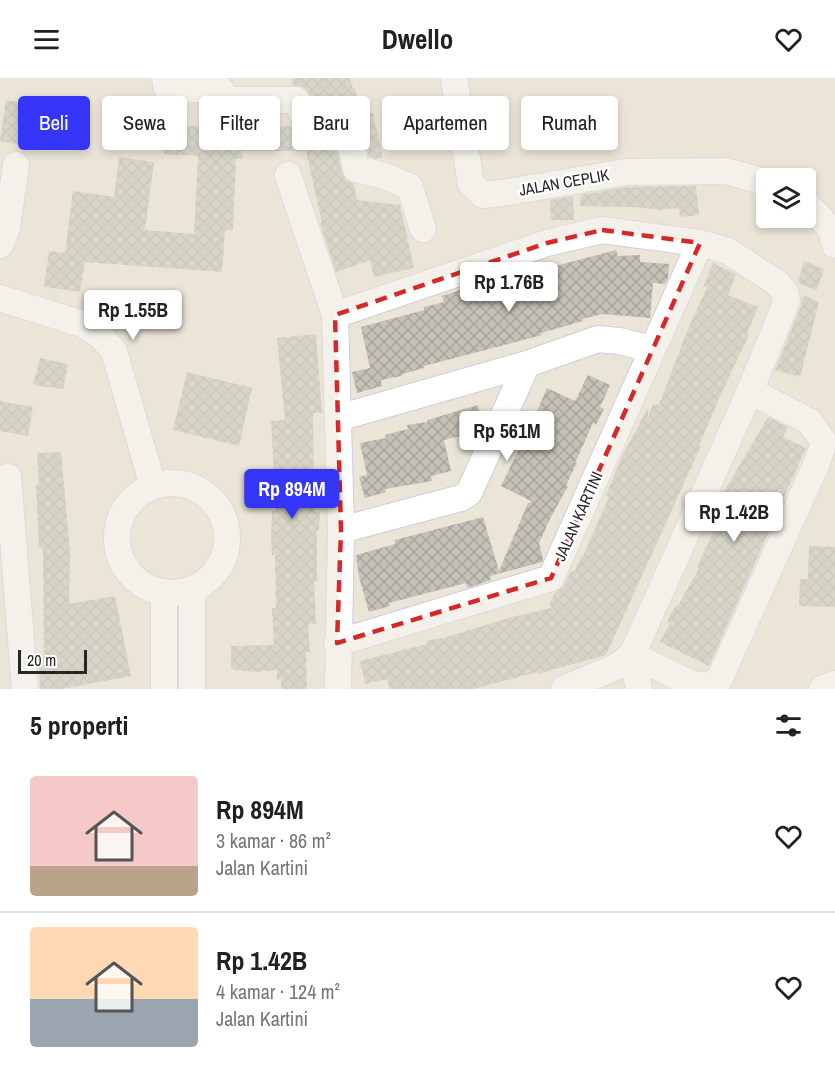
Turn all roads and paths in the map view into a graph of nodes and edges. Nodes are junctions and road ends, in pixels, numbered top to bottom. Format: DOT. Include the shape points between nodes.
graph roads {
  1 [pos="165,78"];
  2 [pos="454,78"];
  3 [pos="16,165"];
  4 [pos="288,175"];
  5 [pos="756,179"];
  6 [pos="816,213"];
  7 [pos="423,229"];
  8 [pos="834,230"];
  9 [pos="700,243"];
  10 [pos="0,245"];
  11 [pos="0,298"];
  12 [pos="335,315"];
  13 [pos="652,349"];
  14 [pos="527,364"];
  15 [pos="750,391"];
  16 [pos="338,418"];
  17 [pos="8,477"];
  18 [pos="153,486"];
  19 [pos="341,530"];
  20 [pos="192,588"];
  21 [pos="164,593"];
  22 [pos="337,643"];
  23 [pos="632,655"];
  24 [pos="835,684"];
  25 [pos="25,689"];
  26 [pos="164,689"];
  27 [pos="192,689"];
  28 [pos="338,689"];
  29 [pos="564,689"];
  30 [pos="639,689"];
  31 [pos="822,689"];
  1 -- 7 [label="street" via="167,89 220,89 228,100 296,100 315,135 349,137 356,169 410,187"];
  2 -- 5 [label="street, JALAN CEPLIK" via="471,184 483,195 626,172 725,171"];
  3 -- 10 [label="street" via="7,228"];
  4 -- 12 [label="street"];
  6 -- 8 [label="street"];
  9 -- 12 [label="street" via="602,230 547,243"];
  9 -- 13 [label="street, JALAN KARTINI"];
  9 -- 15 [label="street" via="728,251 785,292 787,300"];
  11 -- 18 [label="street" via="82,324 101,336 114,351"];
  12 -- 16 [label="street"];
  13 -- 14 [label="street" via="598,339"];
  13 -- 22 [label="street, JALAN KARTINI" via="551,578"];
  14 -- 16 [label="street"];
  14 -- 19 [label="street" via="469,493"];
  15 -- 23 [label="street"];
  15 -- 23 [label="street" via="809,421 823,438 824,445 812,474 718,680 709,686 692,684"];
  16 -- 19 [label="street"];
  17 -- 25 [label="street"];
  18 -- 20 [label="street" via="171,483 204,494 217,507 225,524 222,560 213,575"];
  18 -- 21 [label="street" via="137,495 125,509 118,525 117,544 132,576"];
  19 -- 22 [label="street"];
  20 -- 21 [label="street"];
  20 -- 27 [label="street"];
  21 -- 26 [label="street"];
  22 -- 28 [label="street"];
  23 -- 29 [label="street" via="618,666"];
  23 -- 30 [label="street"];
  24 -- 31 [label="street"];
}
